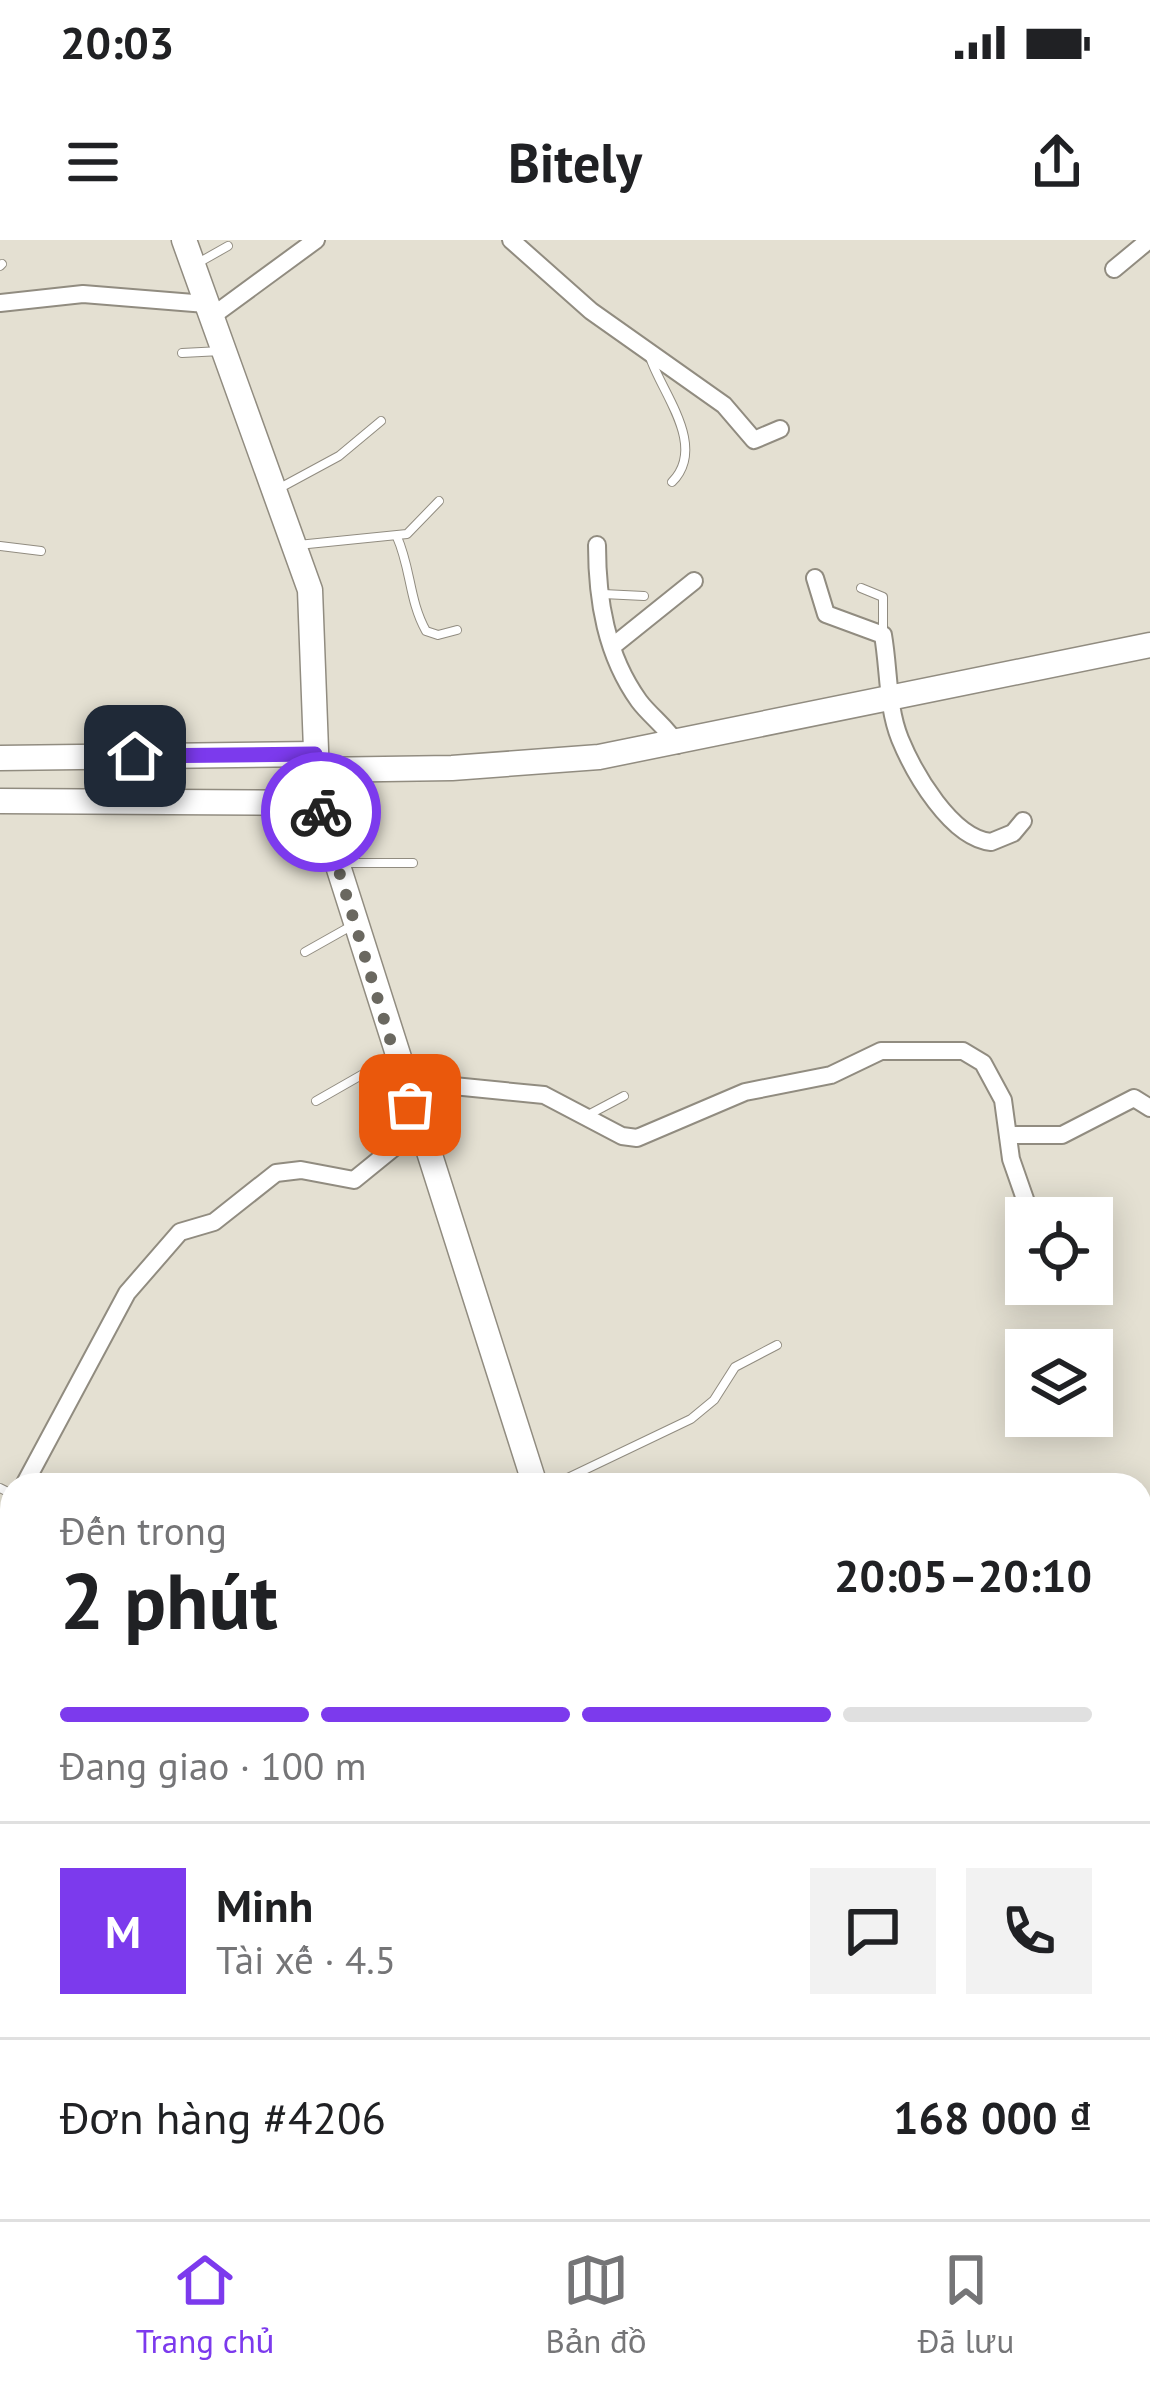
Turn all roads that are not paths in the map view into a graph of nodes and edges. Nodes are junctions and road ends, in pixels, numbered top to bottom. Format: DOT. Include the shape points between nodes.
graph roads {
  1 [pos="184,240"];
  2 [pos="316,240"];
  3 [pos="511,240"];
  4 [pos="1149,240"];
  5 [pos="228,246"];
  6 [pos="193,266"];
  7 [pos="1114,269"];
  8 [pos="0,303"];
  9 [pos="208,311"];
  10 [pos="222,351"];
  11 [pos="182,352"];
  12 [pos="650,356"];
  13 [pos="381,421"];
  14 [pos="781,429"];
  15 [pos="672,482"];
  16 [pos="275,491"];
  17 [pos="439,502"];
  18 [pos="397,537"];
  19 [pos="597,545"];
  20 [pos="296,546"];
  21 [pos="0,547"];
  22 [pos="41,550"];
  23 [pos="815,578"];
  24 [pos="694,581"];
  25 [pos="861,588"];
  26 [pos="597,593"];
  27 [pos="644,596"];
  28 [pos="457,630"];
  29 [pos="884,635"];
  30 [pos="1150,645"];
  31 [pos="613,646"];
  32 [pos="891,699"];
  33 [pos="677,745"];
  34 [pos="0,758"];
  35 [pos="315,762"];
  36 [pos="0,801"];
  37 [pos="318,802"];
  38 [pos="1022,820"];
  39 [pos="337,863"];
  40 [pos="413,863"];
  41 [pos="354,924"];
  42 [pos="305,952"];
  43 [pos="398,1069"];
  44 [pos="624,1096"];
  45 [pos="316,1101"];
  46 [pos="1150,1108"];
  47 [pos="587,1116"];
  48 [pos="418,1128"];
  49 [pos="1008,1135"];
  50 [pos="1025,1197"];
  51 [pos="777,1345"];
  52 [pos="30,1473"];
  53 [pos="531,1473"];
  54 [pos="578,1473"];
  1 -- 6 [label="main road"];
  2 -- 9 [label="street"];
  3 -- 12 [label="street"];
  4 -- 7 [label="street"];
  5 -- 6 [label="lane"];
  6 -- 9 [label="main road"];
  8 -- 9 [label="street" via="83,294"];
  9 -- 10 [label="main road"];
  10 -- 11 [label="lane"];
  10 -- 16 [label="main road"];
  12 -- 14 [label="street" via="724,405 754,440"];
  12 -- 15 [label="lane" via="679,412 684,460"];
  13 -- 16 [label="lane" via="339,456"];
  16 -- 20 [label="main road"];
  17 -- 18 [label="lane"];
  18 -- 20 [label="lane"];
  18 -- 28 [label="lane" via="426,631"];
  19 -- 26 [label="street"];
  20 -- 35 [label="main road" via="314,616"];
  21 -- 22 [label="lane"];
  23 -- 29 [label="street" via="826,614"];
  24 -- 31 [label="street"];
  25 -- 29 [label="lane" via="884,597"];
  26 -- 27 [label="lane"];
  26 -- 31 [label="street"];
  29 -- 32 [label="street"];
  30 -- 32 [label="main road"];
  31 -- 33 [label="street" via="635,695"];
  32 -- 33 [label="main road"];
  32 -- 38 [label="street" via="901,741 958,828 991,842"];
  33 -- 35 [label="main road" via="506,765"];
  34 -- 35 [label="main road"];
  35 -- 37 [label="main road"];
  36 -- 37 [label="main road"];
  37 -- 39 [label="main road"];
  39 -- 40 [label="lane"];
  39 -- 41 [label="main road"];
  41 -- 42 [label="lane"];
  41 -- 43 [label="main road"];
  43 -- 45 [label="lane"];
  43 -- 47 [label="street" via="544,1095"];
  43 -- 48 [label="main road"];
  44 -- 47 [label="lane"];
  46 -- 49 [label="street" via="1134,1099 1062,1135"];
  47 -- 49 [label="street" via="638,1138 745,1092 831,1075 881,1051 963,1051 983,1063 1003,1100"];
  48 -- 52 [label="street" via="354,1180 276,1173 214,1222 180,1232 127,1293"];
  48 -- 53 [label="main road"];
  49 -- 50 [label="street"];
  51 -- 54 [label="lane" via="735,1367 691,1418"];
}
